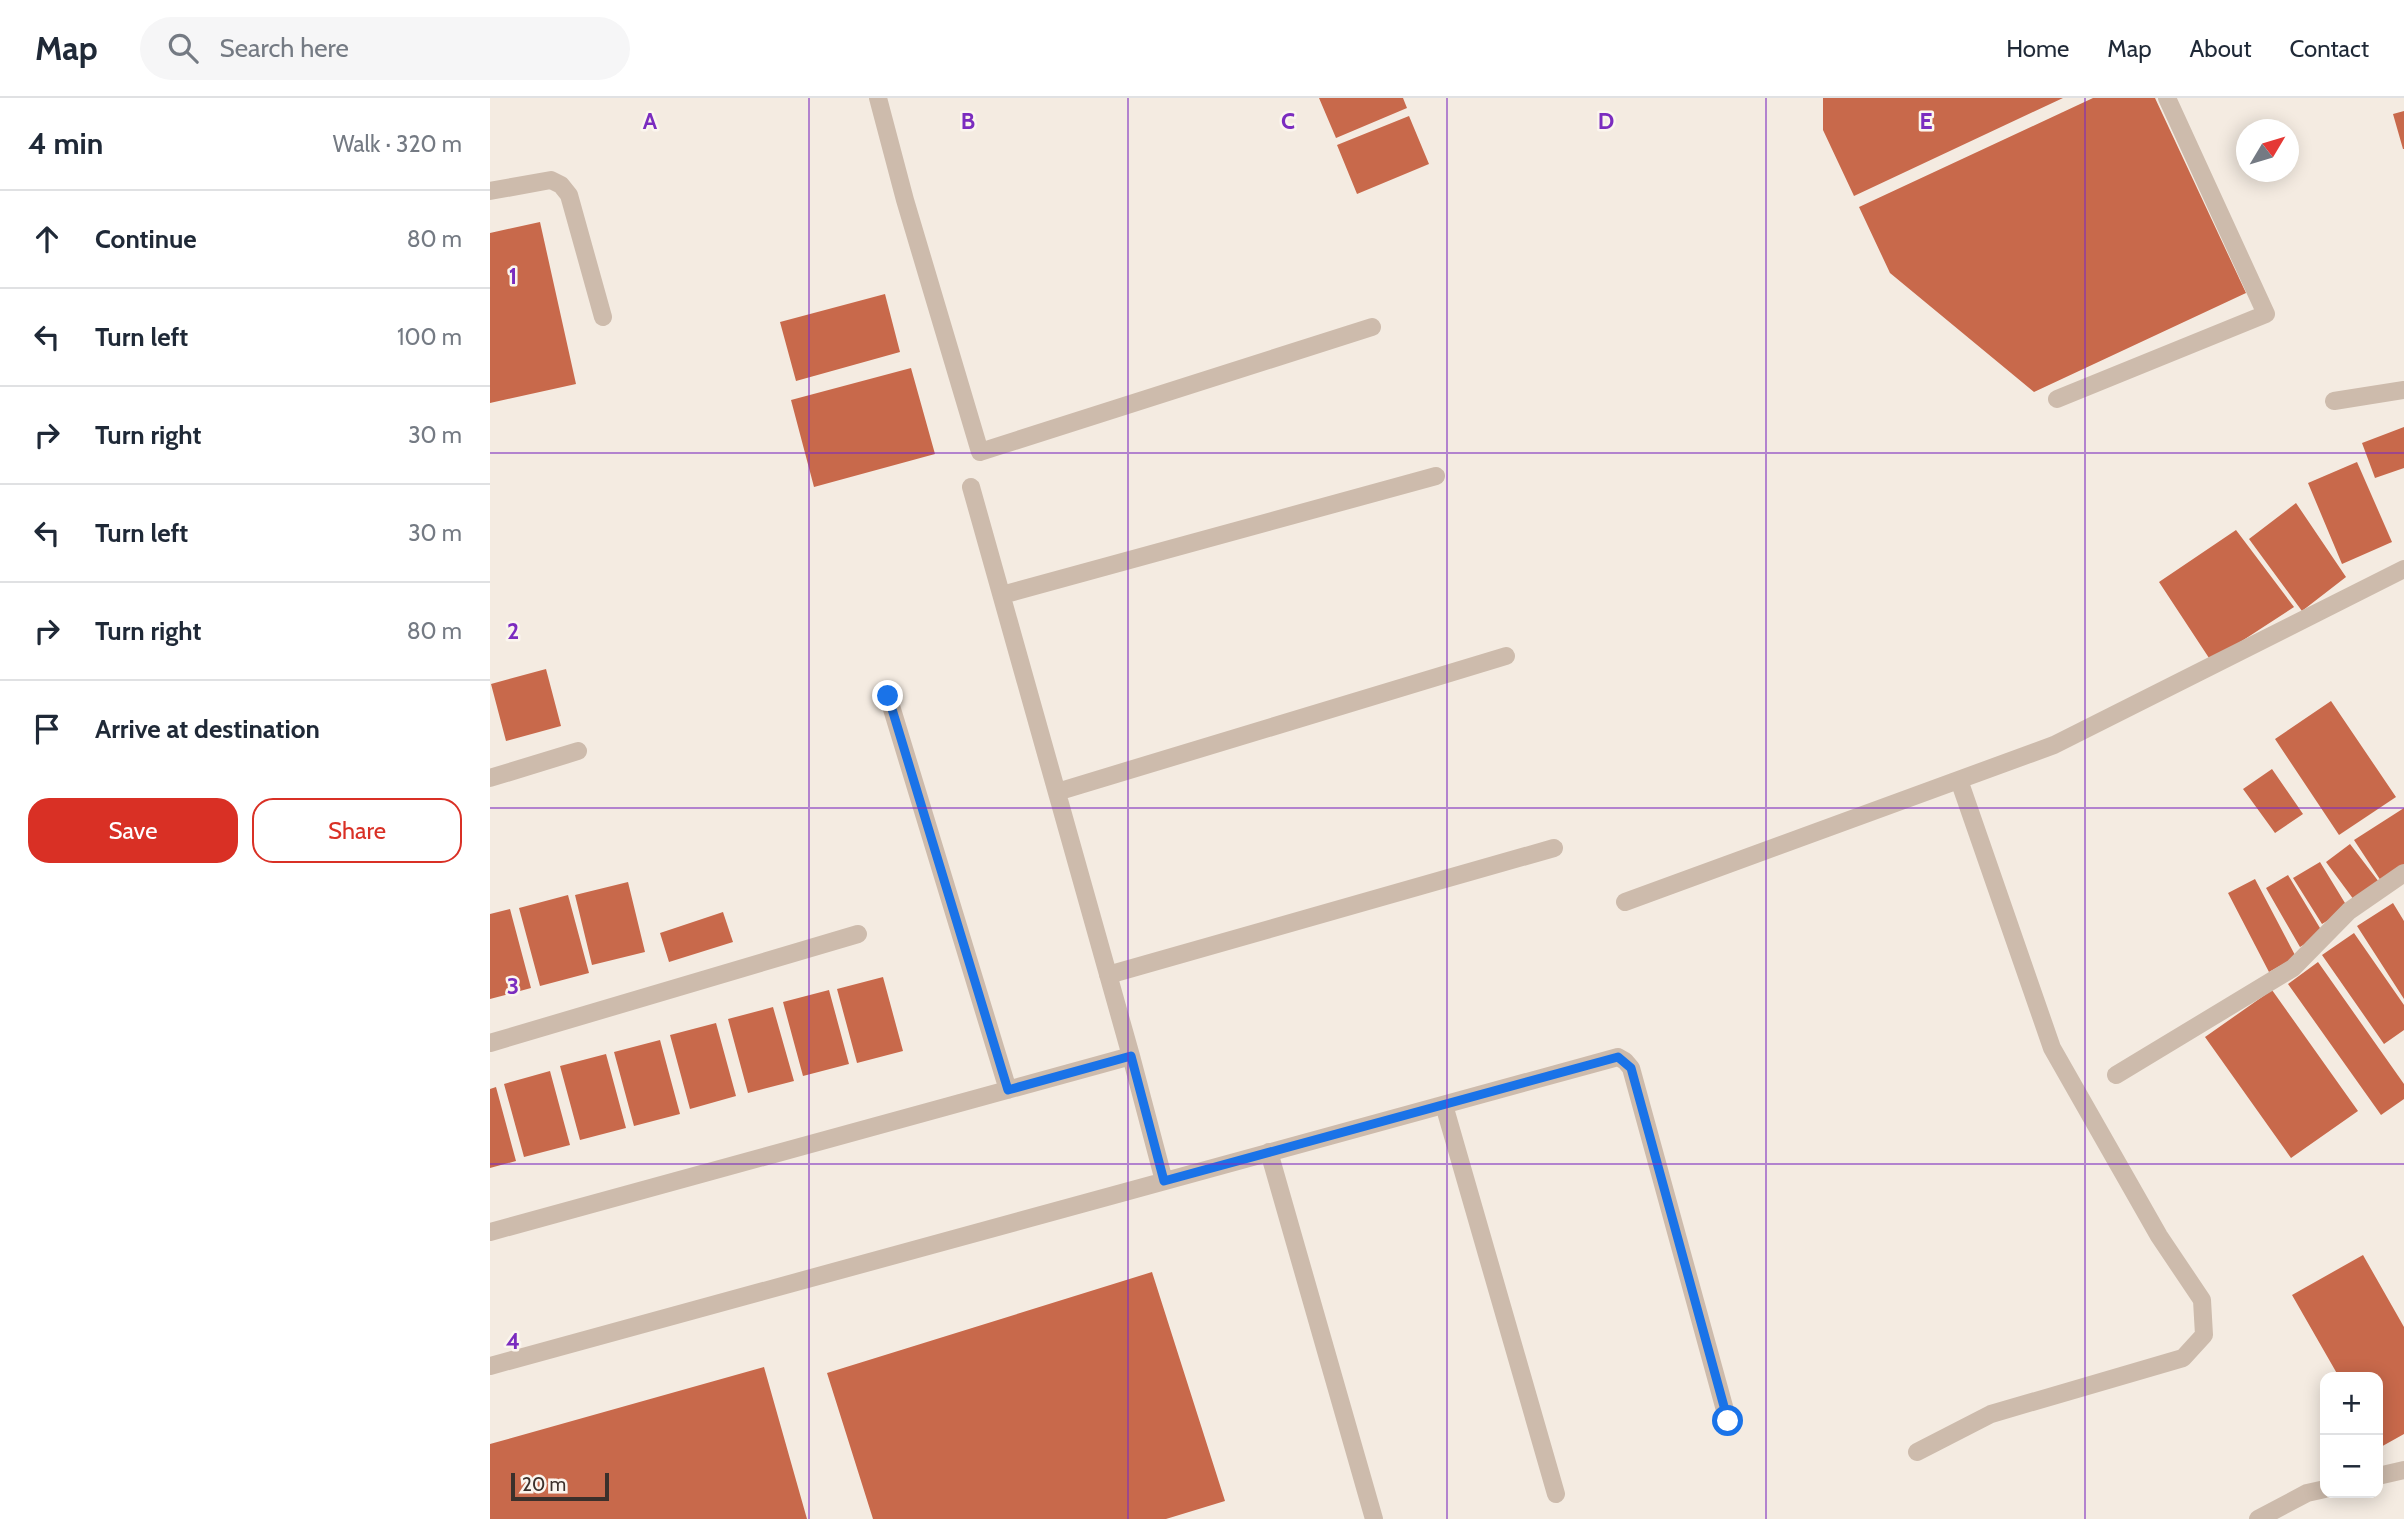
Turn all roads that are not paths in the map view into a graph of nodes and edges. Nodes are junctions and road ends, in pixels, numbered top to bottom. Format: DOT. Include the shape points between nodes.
graph roads {
  1 [pos="878,98"];
  2 [pos="2167,98"];
  3 [pos="490,191"];
  4 [pos="603,317"];
  5 [pos="1372,327"];
  6 [pos="2404,390"];
  7 [pos="2057,399"];
  8 [pos="2334,401"];
  9 [pos="1436,477"];
  10 [pos="971,487"];
  11 [pos="2404,569"];
  12 [pos="1002,596"];
  13 [pos="1506,656"];
  14 [pos="888,696"];
  15 [pos="578,751"];
  16 [pos="490,778"];
  17 [pos="1959,780"];
  18 [pos="1057,792"];
  19 [pos="1554,848"];
  20 [pos="2404,873"];
  21 [pos="1625,902"];
  22 [pos="858,934"];
  23 [pos="1108,975"];
  24 [pos="490,1043"];
  25 [pos="1131,1056"];
  26 [pos="2116,1075"];
  27 [pos="1008,1090"];
  28 [pos="1444,1105"];
  29 [pos="1269,1152"];
  30 [pos="1164,1181"];
  31 [pos="490,1232"];
  32 [pos="490,1366"];
  33 [pos="1728,1421"];
  34 [pos="1917,1452"];
  35 [pos="2404,1470"];
  36 [pos="2383,1475"];
  37 [pos="2320,1490"];
  38 [pos="1556,1494"];
  39 [pos="1374,1519"];
  40 [pos="2258,1519"];
  1 -- 5 [label="street" via="980,452"];
  2 -- 7 [label="street" via="2266,314"];
  3 -- 4 [label="street" via="551,180 561,185 569,195"];
  6 -- 8 [label="street"];
  9 -- 12 [label="street"];
  10 -- 12 [label="street"];
  11 -- 17 [label="street" via="2054,746"];
  12 -- 18 [label="street"];
  13 -- 18 [label="street"];
  14 -- 27 [label="street"];
  15 -- 16 [label="street"];
  17 -- 21 [label="street"];
  17 -- 34 [label="street" via="2052,1048 2159,1236 2202,1300 2204,1335 2182,1358 1991,1414"];
  18 -- 23 [label="street"];
  19 -- 23 [label="street"];
  20 -- 26 [label="street" via="2349,911 2293,968"];
  22 -- 24 [label="street"];
  23 -- 25 [label="street"];
  25 -- 27 [label="street"];
  25 -- 30 [label="street"];
  27 -- 31 [label="street"];
  28 -- 29 [label="street"];
  28 -- 33 [label="street" via="1618,1057 1625,1061 1631,1068"];
  28 -- 38 [label="street"];
  29 -- 30 [label="street"];
  29 -- 39 [label="street"];
  30 -- 32 [label="street"];
  35 -- 36 [label="street"];
  37 -- 40 [label="street"];
}
